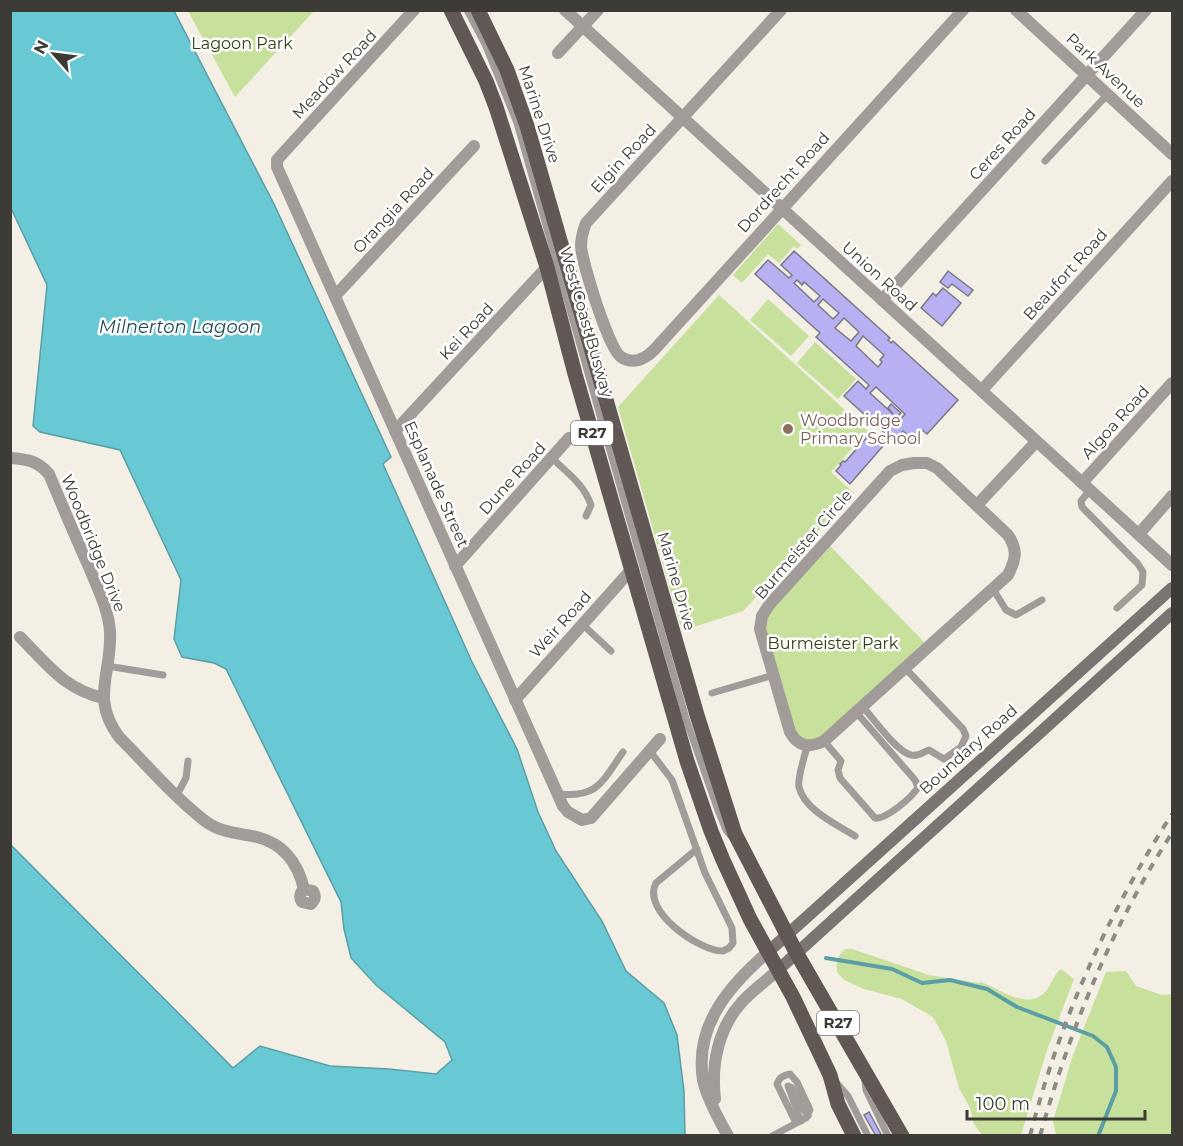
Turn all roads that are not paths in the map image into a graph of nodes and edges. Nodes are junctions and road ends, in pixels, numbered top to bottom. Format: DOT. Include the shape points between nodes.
graph roads {
  1 [pos="414,10"];
  2 [pos="451,10"];
  3 [pos="467,10"];
  4 [pos="478,10"];
  5 [pos="565,10"];
  6 [pos="598,10"];
  7 [pos="782,10"];
  8 [pos="963,10"];
  9 [pos="1016,10"];
  10 [pos="1146,10"];
  11 [pos="583,26"];
  12 [pos="558,53"];
  13 [pos="1088,75"];
  14 [pos="1108,94"];
  15 [pos="683,117"];
  16 [pos="474,146"];
  17 [pos="1173,154"];
  18 [pos="278,160"];
  19 [pos="1045,161"];
  20 [pos="1173,181"];
  21 [pos="782,208"];
  22 [pos="556,262"];
  23 [pos="335,296"];
  24 [pos="882,300"];
  25 [pos="621,358"];
  26 [pos="1173,383"];
  27 [pos="982,390"];
  28 [pos="395,431"];
  29 [pos="569,438"];
  30 [pos="1036,442"];
  31 [pos="10,458"];
  32 [pos="552,458"];
  33 [pos="1086,486"];
  34 [pos="1173,496"];
  35 [pos="977,505"];
  36 [pos="586,516"];
  37 [pos="1139,534"];
  38 [pos="1173,565"];
  39 [pos="455,566"];
  40 [pos="631,570"];
  41 [pos="1173,588"];
  42 [pos="993,589"];
  43 [pos="1042,600"];
  44 [pos="1117,608"];
  45 [pos="1173,613"];
  46 [pos="582,624"];
  47 [pos="20,637"];
  48 [pos="611,651"];
  49 [pos="108,666"];
  50 [pos="905,668"];
  51 [pos="163,675"];
  52 [pos="774,675"];
  53 [pos="712,693"];
  54 [pos="103,698"];
  55 [pos="515,700"];
  56 [pos="860,709"];
  57 [pos="660,739"];
  58 [pos="824,741"];
  59 [pos="807,746"];
  60 [pos="650,751"];
  61 [pos="622,752"];
  62 [pos="188,761"];
  63 [pos="558,794"];
  64 [pos="177,795"];
  65 [pos="855,836"];
  66 [pos="697,849"];
  67 [pos="304,889"];
  68 [pos="787,935"];
  69 [pos="768,952"];
  70 [pos="797,954"];
  71 [pos="778,970"];
  72 [pos="861,1063"];
  73 [pos="830,1075"];
  74 [pos="716,1112"];
  75 [pos="808,1116"];
  76 [pos="798,1122"];
  77 [pos="728,1136"];
  78 [pos="772,1136"];
  79 [pos="854,1136"];
  80 [pos="868,1136"];
  81 [pos="888,1136"];
  82 [pos="902,1136"];
  1 -- 18 [label="street, Meadow Road"];
  2 -- 22 [label="main road, Marine Drive / R27" via="482,72"];
  3 -- 22 [label="lane, West Coast Busway" via="517,123"];
  4 -- 22 [label="main road, Marine Drive / R27" via="518,100 552,210"];
  5 -- 11 [label="street, Union Road"];
  6 -- 11 [label="street"];
  7 -- 15 [label="street, Elgin Road"];
  8 -- 21 [label="street, Dordrecht Road"];
  9 -- 13 [label="street, Park Avenue"];
  10 -- 13 [label="street, Ceres Road"];
  11 -- 12 [label="street"];
  11 -- 15 [label="street, Union Road"];
  13 -- 14 [label="street, Park Avenue"];
  13 -- 24 [label="street, Ceres Road"];
  14 -- 17 [label="street, Park Avenue"];
  14 -- 19 [label="lane"];
  15 -- 21 [label="street, Union Road"];
  15 -- 25 [label="street, Elgin Road" via="592,215 581,234 581,248 606,333"];
  16 -- 23 [label="street, Orangia Road"];
  18 -- 23 [label="street, Esplanade Street" via="277,166"];
  20 -- 27 [label="street, Beaufort Road"];
  21 -- 24 [label="street, Union Road"];
  21 -- 25 [label="street, Dordrecht Road" via="649,355 636,361"];
  22 -- 28 [label="street, Kei Road"];
  22 -- 40 [label="main road, Marine Drive / R27" via="574,374"];
  22 -- 68 [label="main road, Marine Drive / R27" via="741,847"];
  23 -- 28 [label="street, Esplanade Street"];
  24 -- 27 [label="street, Union Road"];
  26 -- 33 [label="street, Algoa Road"];
  27 -- 30 [label="street, Union Road"];
  28 -- 39 [label="street, Esplanade Street"];
  29 -- 32 [label="street, Dune Road"];
  30 -- 33 [label="street, Union Road"];
  30 -- 35 [label="street"];
  31 -- 49 [label="street, Woodbridge Drive" via="30,459 49,474 109,618"];
  32 -- 36 [label="lane" via="586,492 591,505"];
  32 -- 39 [label="street, Dune Road"];
  33 -- 37 [label="street, Union Road"];
  33 -- 44 [label="lane" via="1082,507 1143,572 1142,585"];
  34 -- 37 [label="street"];
  35 -- 42 [label="street, Burmeister Circle" via="1015,545 1016,554 1008,575"];
  35 -- 52 [label="street, Burmeister Circle" via="927,463 902,465 890,471 762,616 760,628"];
  37 -- 38 [label="street, Union Road"];
  39 -- 55 [label="street, Esplanade Street"];
  40 -- 46 [label="street, Weir Road"];
  40 -- 69 [label="main road, Marine Drive / R27" via="707,822"];
  41 -- 68 [label="main road, Boundary Road"];
  42 -- 43 [label="lane" via="1006,610 1016,615"];
  42 -- 50 [label="street, Burmeister Circle"];
  45 -- 70 [label="main road"];
  46 -- 48 [label="lane"];
  46 -- 55 [label="street, Weir Road"];
  47 -- 54 [label="street" via="65,682"];
  49 -- 51 [label="lane"];
  49 -- 54 [label="street, Woodbridge Drive"];
  50 -- 56 [label="street, Burmeister Circle"];
  50 -- 56 [label="lane" via="963,729 966,736 961,747 944,759 929,750 910,755"];
  52 -- 53 [label="lane"];
  52 -- 59 [label="street, Burmeister Circle" via="790,732 796,742"];
  54 -- 64 [label="street, Woodbridge Drive" via="104,710 119,737"];
  55 -- 63 [label="street, Esplanade Street"];
  56 -- 58 [label="street, Burmeister Circle"];
  56 -- 58 [label="lane" via="915,780 918,787 914,793 883,818 875,818 840,778 841,760"];
  57 -- 60 [label="street"];
  58 -- 59 [label="street, Burmeister Circle"];
  59 -- 65 [label="lane" via="800,789 824,818"];
  60 -- 63 [label="street, Esplanade Street" via="587,820 575,817 563,806"];
  60 -- 66 [label="lane" via="672,780"];
  61 -- 63 [label="lane" via="593,790 576,796"];
  62 -- 64 [label="lane" via="186,778"];
  64 -- 67 [label="street, Woodbridge Drive" via="215,827 260,838 279,849 292,859"];
  66 -- 66 [label="lane" via="734,936 733,943 723,951 683,934 663,916 653,897 656,883"];
  68 -- 69 [label="main road, Boundary Road"];
  68 -- 70 [label="main road, Marine Drive / R27"];
  69 -- 71 [label="main road, Marine Drive / R27"];
  69 -- 74 [label="street" via="730,988 710,1022 703,1049 704,1081"];
  70 -- 71 [label="main road"];
  70 -- 72 [label="main road, Marine Drive / R27"];
  71 -- 73 [label="main road, Marine Drive / R27"];
  71 -- 74 [label="street" via="743,1001 724,1029 714,1062"];
  72 -- 81 [label="lane" via="866,1090"];
  72 -- 82 [label="main road, Marine Drive / R27"];
  73 -- 79 [label="main road, Marine Drive / R27" via="838,1104"];
  73 -- 80 [label="lane" via="848,1096"];
  74 -- 77 [label="street"];
  75 -- 76 [label="lane"];
  75 -- 76 [label="lane" via="788,1086"];
  75 -- 76 [label="lane" via="810,1110 798,1082 790,1074 782,1077 778,1088"];
  76 -- 78 [label="lane"];
}
